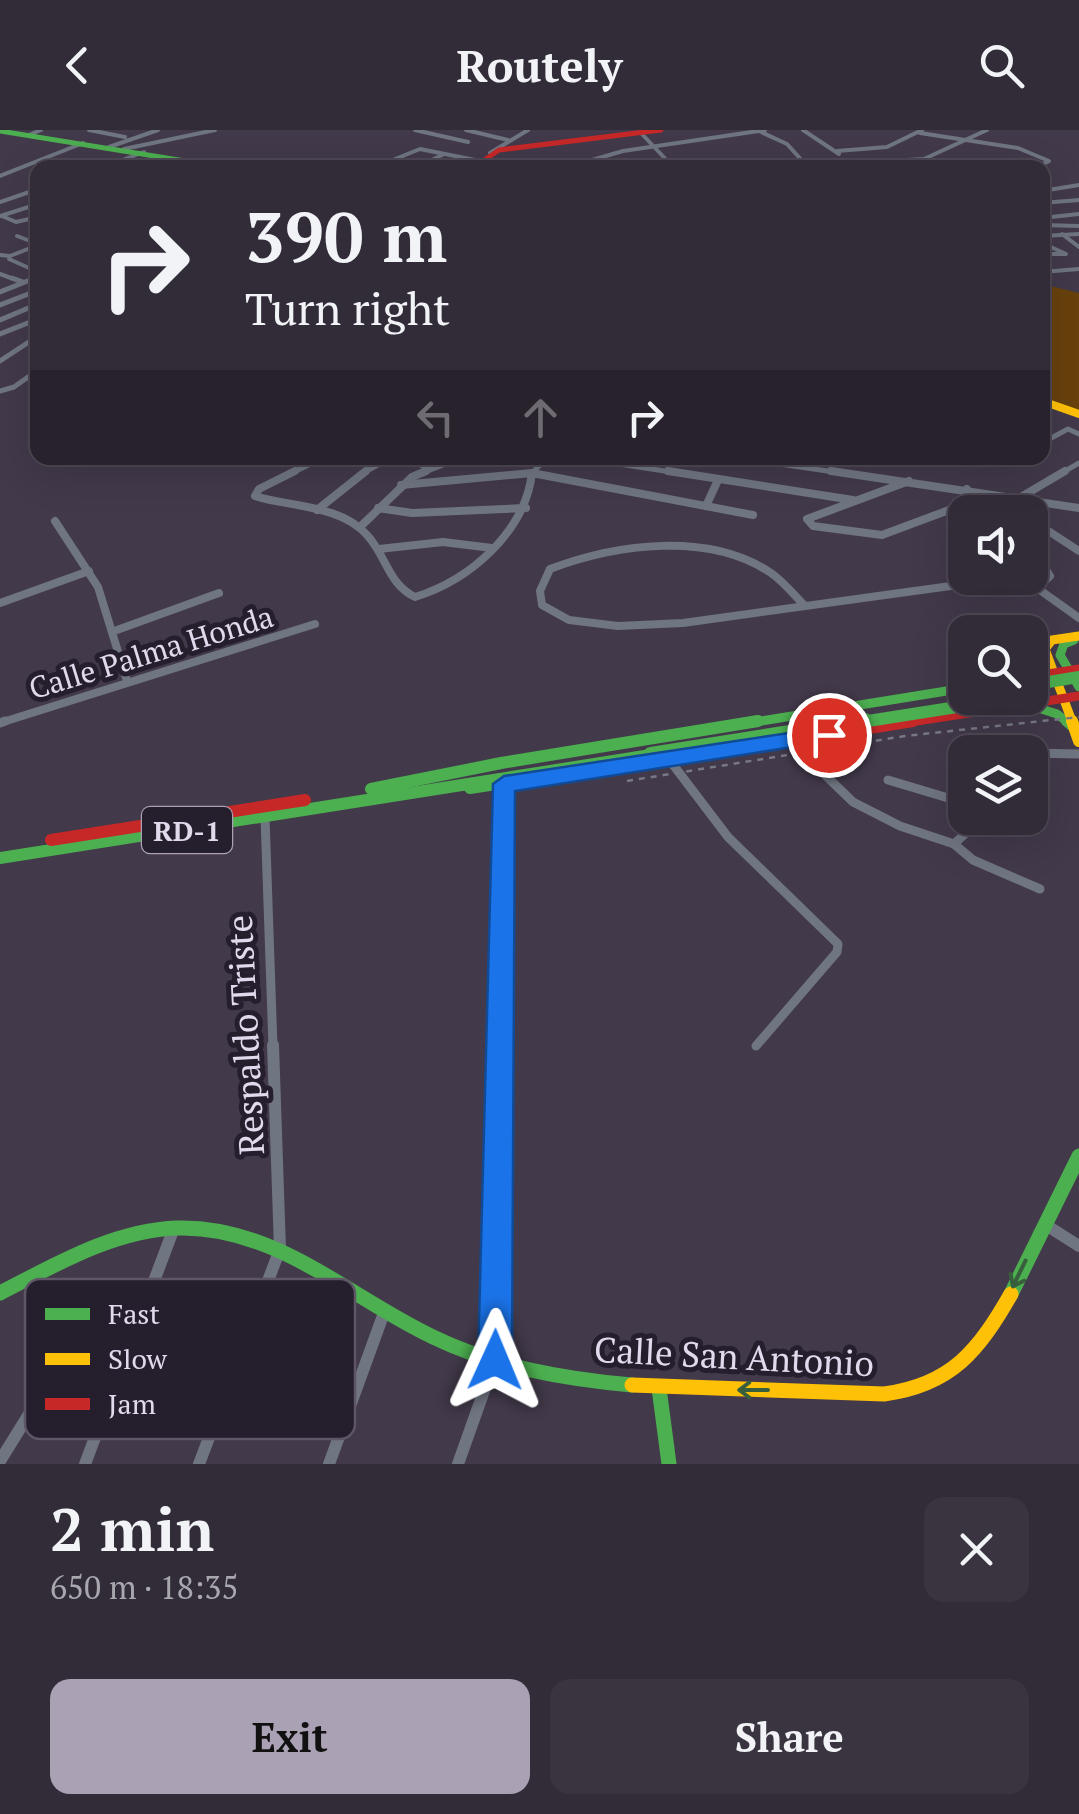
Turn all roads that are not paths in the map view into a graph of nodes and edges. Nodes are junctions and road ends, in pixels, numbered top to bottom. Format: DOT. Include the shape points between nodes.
graph roads {
  1 [pos="0,130"];
  2 [pos="158,130"];
  3 [pos="214,130"];
  4 [pos="415,130"];
  5 [pos="448,130"];
  6 [pos="466,130"];
  7 [pos="489,130"];
  8 [pos="528,130"];
  9 [pos="803,130"];
  10 [pos="822,130"];
  11 [pos="987,130"];
  12 [pos="762,131"];
  13 [pos="35,132"];
  14 [pos="185,132"];
  15 [pos="614,132"];
  16 [pos="921,132"];
  17 [pos="482,134"];
  18 [pos="654,134"];
  19 [pos="811,134"];
  20 [pos="437,135"];
  21 [pos="86,136"];
  22 [pos="508,140"];
  23 [pos="971,140"];
  24 [pos="468,142"];
  25 [pos="128,147"];
  26 [pos="837,151"];
  27 [pos="444,154"];
  28 [pos="45,160"];
  29 [pos="116,160"];
  30 [pos="190,160"];
  31 [pos="394,160"];
  32 [pos="430,160"];
  33 [pos="476,160"];
  34 [pos="482,160"];
  35 [pos="486,160"];
  36 [pos="584,160"];
  37 [pos="669,160"];
  38 [pos="801,160"];
  39 [pos="845,160"];
  40 [pos="906,160"];
  41 [pos="1046,160"];
  42 [pos="30,166"];
  43 [pos="0,176"];
  44 [pos="1079,186"];
  45 [pos="1050,190"];
  46 [pos="30,192"];
  47 [pos="1079,200"];
  48 [pos="0,202"];
  49 [pos="1050,203"];
  50 [pos="30,207"];
  51 [pos="1079,214"];
  52 [pos="1,216"];
  53 [pos="30,219"];
  54 [pos="26,220"];
  55 [pos="1050,220"];
  56 [pos="30,222"];
  57 [pos="1050,223"];
  58 [pos="1079,226"];
  59 [pos="1062,234"];
  60 [pos="1079,234"];
  61 [pos="17,236"];
  62 [pos="1050,237"];
  63 [pos="30,241"];
  64 [pos="1050,244"];
  65 [pos="30,247"];
  66 [pos="1079,247"];
  67 [pos="1050,254"];
  68 [pos="0,255"];
  69 [pos="9,259"];
  70 [pos="1079,269"];
  71 [pos="30,270"];
  72 [pos="1050,271"];
  73 [pos="0,274"];
  74 [pos="30,279"];
  75 [pos="24,282"];
  76 [pos="1,291"];
  77 [pos="30,293"];
  78 [pos="0,306"];
  79 [pos="30,307"];
  80 [pos="15,314"];
  81 [pos="0,320"];
  82 [pos="30,322"];
  83 [pos="0,334"];
  84 [pos="30,341"];
  85 [pos="0,361"];
  86 [pos="30,375"];
  87 [pos="3,391"];
  88 [pos="1050,404"];
  89 [pos="1079,414"];
  90 [pos="1068,429"];
  91 [pos="1079,434"];
  92 [pos="1050,439"];
  93 [pos="1079,463"];
  94 [pos="308,465"];
  95 [pos="379,465"];
  96 [pos="421,465"];
  97 [pos="441,465"];
  98 [pos="540,465"];
  99 [pos="624,465"];
  100 [pos="793,465"];
  101 [pos="429,469"];
  102 [pos="532,473"];
  103 [pos="718,480"];
  104 [pos="911,480"];
  105 [pos="401,486"];
  106 [pos="967,489"];
  107 [pos="987,493"];
  108 [pos="990,495"];
  109 [pos="1004,495"];
  110 [pos="1023,495"];
  111 [pos="853,500"];
  112 [pos="1048,502"];
  113 [pos="706,506"];
  114 [pos="378,508"];
  115 [pos="526,508"];
  116 [pos="1079,508"];
  117 [pos="316,510"];
  118 [pos="753,515"];
  119 [pos="55,522"];
  120 [pos="360,527"];
  121 [pos="1048,531"];
  122 [pos="492,548"];
  123 [pos="379,549"];
  124 [pos="1079,552"];
  125 [pos="90,571"];
  126 [pos="948,585"];
  127 [pos="219,593"];
  128 [pos="1047,595"];
  129 [pos="0,604"];
  130 [pos="806,606"];
  131 [pos="1079,618"];
  132 [pos="316,624"];
  133 [pos="116,630"];
  134 [pos="1079,638"];
  135 [pos="1067,674"];
  136 [pos="127,681"];
  137 [pos="1076,692"];
  138 [pos="948,693"];
  139 [pos="932,694"];
  140 [pos="948,695"];
  141 [pos="1048,696"];
  142 [pos="948,709"];
  143 [pos="1048,710"];
  144 [pos="953,715"];
  145 [pos="944,717"];
  146 [pos="0,723"];
  147 [pos="1078,737"];
  148 [pos="790,741"];
  149 [pos="650,751"];
  150 [pos="1048,753"];
  151 [pos="1079,754"];
  152 [pos="668,758"];
  153 [pos="888,780"];
  154 [pos="504,784"];
  155 [pos="372,793"];
  156 [pos="948,797"];
  157 [pos="265,817"];
  158 [pos="964,835"];
  159 [pos="954,844"];
  160 [pos="0,848"];
  161 [pos="0,858"];
  162 [pos="1040,889"];
  163 [pos="756,1046"];
  164 [pos="1079,1156"];
  165 [pos="1044,1224"];
  166 [pos="174,1228"];
  167 [pos="1079,1246"];
  168 [pos="280,1249"];
  169 [pos="29,1279"];
  170 [pos="155,1279"];
  171 [pos="269,1279"];
  172 [pos="337,1279"];
  173 [pos="25,1281"];
  174 [pos="355,1290"];
  175 [pos="0,1293"];
  176 [pos="385,1310"];
  177 [pos="495,1360"];
  178 [pos="659,1388"];
  179 [pos="355,1392"];
  180 [pos="25,1422"];
  181 [pos="94,1439"];
  182 [pos="209,1439"];
  183 [pos="338,1439"];
  184 [pos="0,1461"];
  185 [pos="85,1464"];
  186 [pos="200,1464"];
  187 [pos="329,1464"];
  188 [pos="458,1464"];
  189 [pos="669,1464"];
  1 -- 13 [label="main road"];
  2 -- 25 [label="street"];
  3 -- 14 [label="street"];
  4 -- 20 [label="street"];
  5 -- 20 [label="street"];
  6 -- 17 [label="street"];
  7 -- 17 [label="street"];
  8 -- 22 [label="street"];
  9 -- 19 [label="street"];
  10 -- 19 [label="street"];
  11 -- 23 [label="street"];
  12 -- 18 [label="street"];
  12 -- 38 [label="street"];
  13 -- 21 [label="main road"];
  14 -- 25 [label="street"];
  15 -- 18 [label="main road"];
  15 -- 35 [label="main road"];
  16 -- 23 [label="street"];
  16 -- 26 [label="street" via="888,147"];
  17 -- 22 [label="street"];
  18 -- 36 [label="street"];
  18 -- 37 [label="street"];
  19 -- 26 [label="street"];
  20 -- 24 [label="street"];
  21 -- 25 [label="main road"];
  21 -- 28 [label="street"];
  22 -- 34 [label="street"];
  23 -- 40 [label="street" via="934,157"];
  23 -- 41 [label="street"];
  25 -- 29 [label="street"];
  25 -- 30 [label="main road"];
  26 -- 39 [label="street"];
  27 -- 31 [label="street" via="420,150"];
  27 -- 32 [label="street"];
  27 -- 33 [label="street"];
  42 -- 43 [label="street"];
  44 -- 45 [label="street"];
  46 -- 48 [label="street"];
  47 -- 49 [label="street"];
  50 -- 52 [label="street"];
  51 -- 55 [label="street"];
  52 -- 54 [label="street"];
  53 -- 54 [label="street"];
  54 -- 56 [label="street"];
  57 -- 58 [label="street"];
  59 -- 60 [label="street"];
  59 -- 62 [label="street"];
  59 -- 66 [label="street"];
  61 -- 63 [label="street"];
  64 -- 67 [label="street" via="1066,254"];
  65 -- 68 [label="street"];
  69 -- 71 [label="street"];
  70 -- 72 [label="street"];
  73 -- 75 [label="street"];
  74 -- 75 [label="street"];
  75 -- 76 [label="street"];
  77 -- 78 [label="street"];
  78 -- 80 [label="street"];
  79 -- 80 [label="street"];
  80 -- 81 [label="street"];
  82 -- 83 [label="street"];
  84 -- 85 [label="street"];
  86 -- 87 [label="street"];
  88 -- 89 [label="main road"];
  90 -- 91 [label="street"];
  90 -- 92 [label="street"];
  93 -- 110 [label="street"];
  94 -- 117 [label="street" via="255,496"];
  95 -- 117 [label="street"];
  96 -- 101 [label="street"];
  97 -- 101 [label="street"];
  98 -- 102 [label="street"];
  99 -- 103 [label="street"];
  100 -- 104 [label="street"];
  101 -- 105 [label="street"];
  102 -- 105 [label="street"];
  102 -- 113 [label="street"];
  102 -- 115 [label="street"];
  103 -- 111 [label="street"];
  103 -- 113 [label="street"];
  104 -- 106 [label="street"];
  104 -- 111 [label="street"];
  105 -- 114 [label="street"];
  106 -- 107 [label="street"];
  106 -- 111 [label="street" via="949,510 882,534 827,529 807,519"];
  107 -- 108 [label="street"];
  107 -- 109 [label="street"];
  112 -- 116 [label="street"];
  113 -- 118 [label="street"];
  114 -- 115 [label="street"];
  114 -- 120 [label="street"];
  115 -- 122 [label="street"];
  117 -- 120 [label="street"];
  119 -- 125 [label="street"];
  120 -- 123 [label="street"];
  121 -- 124 [label="street"];
  122 -- 123 [label="street" via="443,542"];
  122 -- 123 [label="street" via="424,596 405,594"];
  125 -- 129 [label="street"];
  125 -- 133 [label="street"];
  126 -- 130 [label="street"];
  127 -- 133 [label="street"];
  128 -- 131 [label="street"];
  130 -- 130 [label="street" via="709,624 601,625 548,611 540,594 550,570 565,563 676,546 764,569"];
  132 -- 136 [label="street, Calle Palma Honda"];
  133 -- 136 [label="street"];
  134 -- 135 [label="main road" via="1061,649"];
  135 -- 137 [label="main road"];
  136 -- 146 [label="street, Calle Palma Honda"];
  137 -- 141 [label="main road, RD-1"];
  137 -- 147 [label="main road"];
  138 -- 139 [label="main road"];
  139 -- 145 [label="main road" via="956,702 957,709"];
  139 -- 155 [label="main road" via="500,763"];
  140 -- 149 [label="main road, RD-1"];
  142 -- 149 [label="main road, RD-1, bridge"];
  143 -- 147 [label="main road"];
  144 -- 145 [label="main road"];
  145 -- 148 [label="main road"];
  148 -- 152 [label="main road"];
  148 -- 159 [label="street" via="854,802"];
  149 -- 155 [label="main road, RD-1"];
  150 -- 151 [label="street"];
  152 -- 154 [label="main road"];
  152 -- 163 [label="street" via="728,836 838,944"];
  153 -- 156 [label="street"];
  154 -- 155 [label="main road"];
  154 -- 177 [label="street"];
  155 -- 157 [label="main road, RD-1"];
  155 -- 160 [label="main road, RD-1"];
  157 -- 161 [label="main road, RD-1"];
  157 -- 168 [label="street, Respaldo Triste"];
  158 -- 159 [label="street"];
  159 -- 162 [label="street" via="973,860"];
  164 -- 165 [label="main road, Calle San Antonio"];
  165 -- 167 [label="street"];
  165 -- 178 [label="main road, Calle San Antonio, one-way" via="988,1329 933,1386 911,1394"];
  166 -- 168 [label="main road, Calle San Antonio" via="236,1234"];
  166 -- 169 [label="main road, Calle San Antonio" via="110,1240"];
  166 -- 170 [label="street"];
  168 -- 171 [label="street"];
  168 -- 172 [label="main road, Calle San Antonio"];
  173 -- 175 [label="main road, Calle San Antonio"];
  174 -- 176 [label="main road, Calle San Antonio"];
  176 -- 177 [label="main road, Calle San Antonio" via="436,1339"];
  176 -- 179 [label="street"];
  177 -- 178 [label="main road, Calle San Antonio"];
  177 -- 188 [label="street"];
  178 -- 189 [label="main road"];
  180 -- 184 [label="street"];
  181 -- 185 [label="street"];
  182 -- 186 [label="street"];
  183 -- 187 [label="street"];
}
